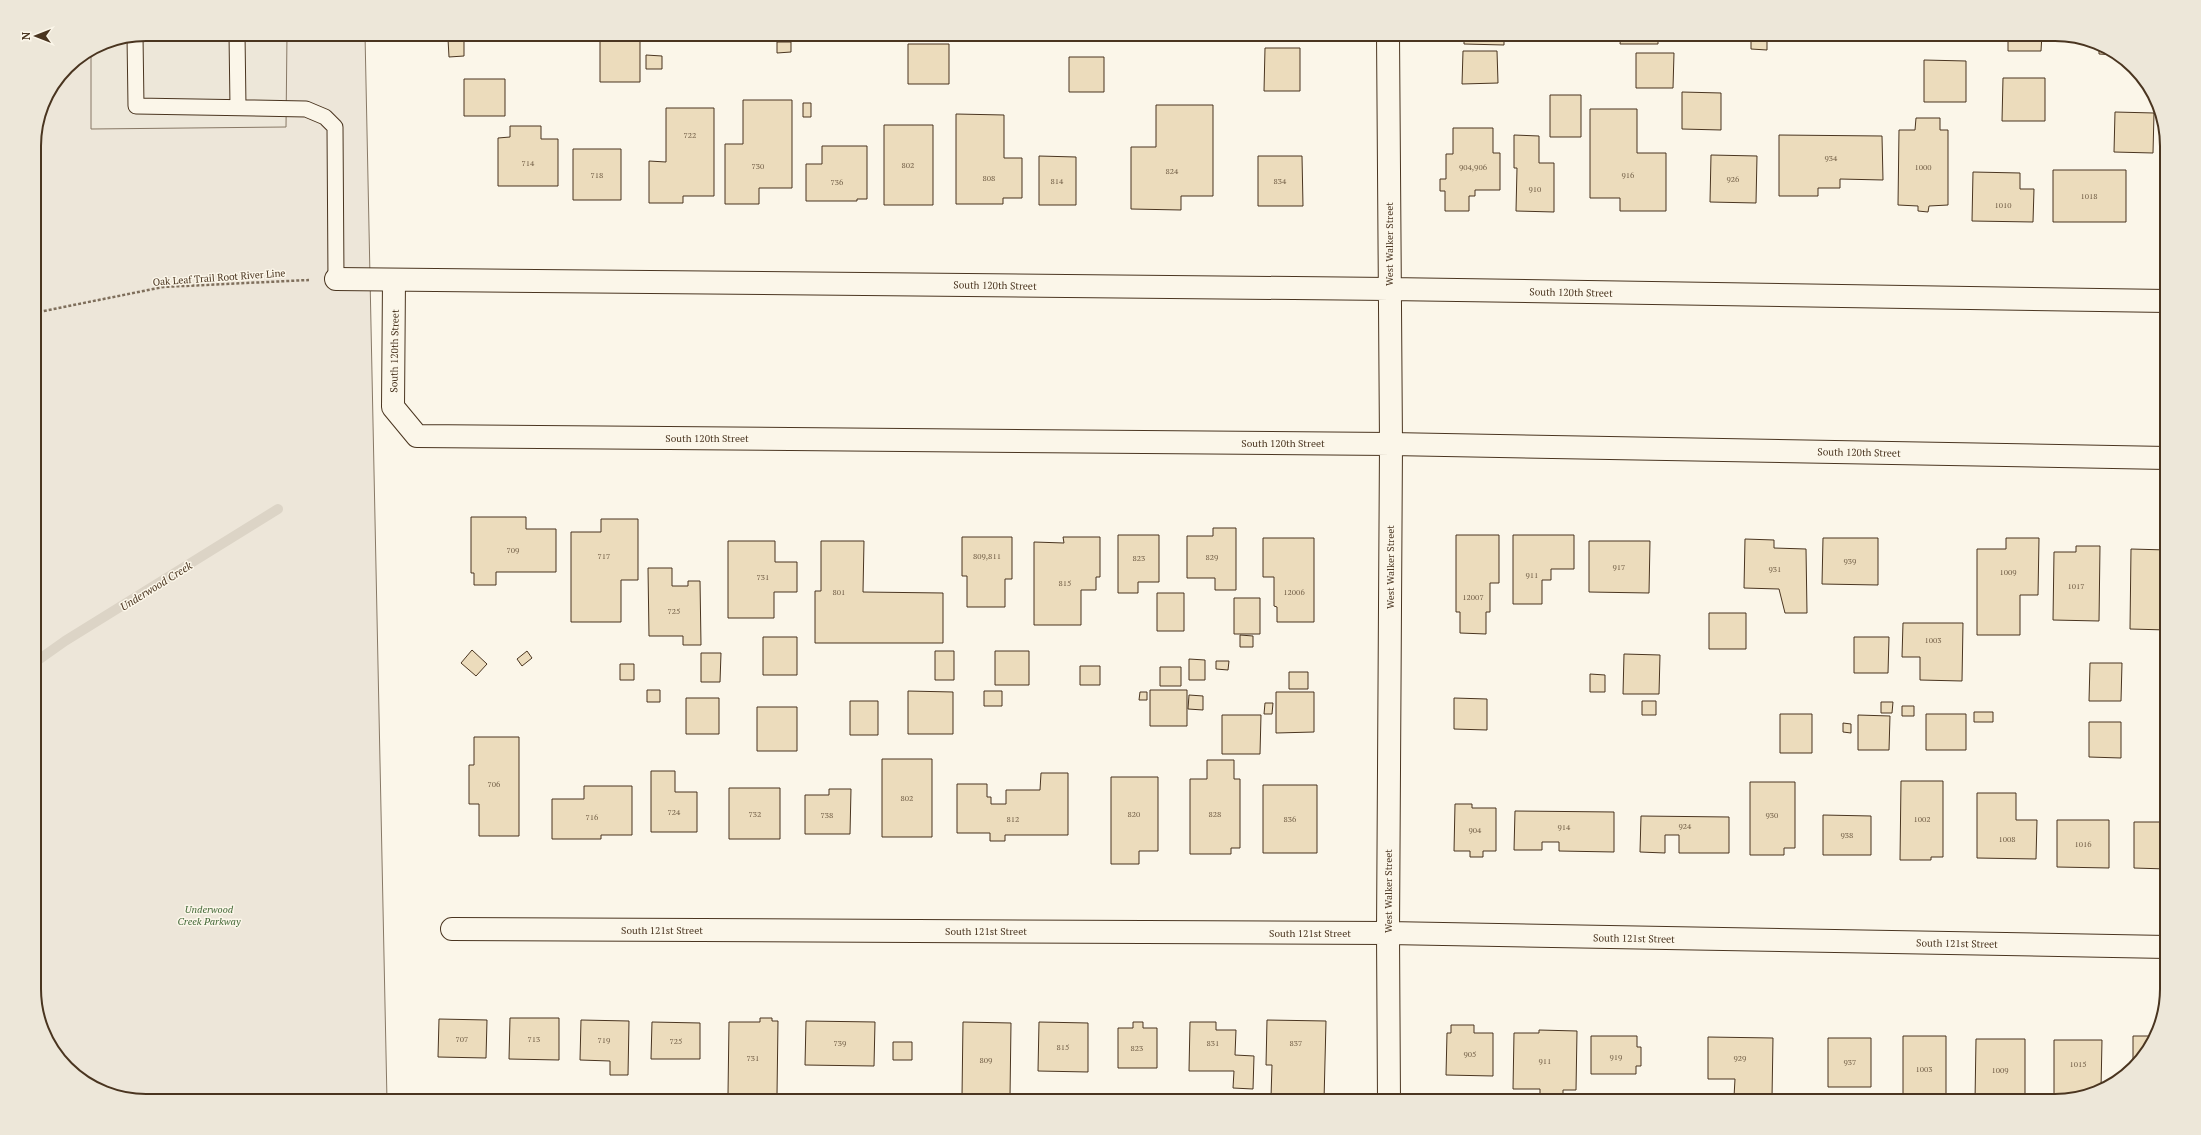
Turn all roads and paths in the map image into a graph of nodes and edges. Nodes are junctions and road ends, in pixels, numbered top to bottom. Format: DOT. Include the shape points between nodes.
graph roads {
  1 [pos="237,41"];
  2 [pos="1388,41"];
  3 [pos="135,42"];
  4 [pos="238,107"];
  5 [pos="336,279"];
  6 [pos="394,280"];
  7 [pos="1389,289"];
  8 [pos="2160,301"];
  9 [pos="41,312"];
  10 [pos="1391,444"];
  11 [pos="2160,458"];
  12 [pos="452,929"];
  13 [pos="1388,933"];
  14 [pos="2160,947"];
  15 [pos="1390,1094"];
  1 -- 4 [label="lane"];
  2 -- 7 [label="street, West Walker Street"];
  3 -- 4 [label="lane" via="136,106"];
  4 -- 5 [label="lane" via="306,109 324,117 335,127"];
  5 -- 6 [label="street"];
  5 -- 9 [label="path, Oak Leaf Trail Root River Line" via="163,287"];
  6 -- 7 [label="street, South 120th Street"];
  6 -- 10 [label="street, South 120th Street" via="393,407 417,436"];
  7 -- 8 [label="street, South 120th Street"];
  7 -- 10 [label="street, West Walker Street"];
  10 -- 11 [label="street, South 120th Street"];
  10 -- 13 [label="street, West Walker Street"];
  12 -- 13 [label="street, South 121st Street"];
  13 -- 14 [label="street, South 121st Street"];
  13 -- 15 [label="street, West Walker Street"];
}
